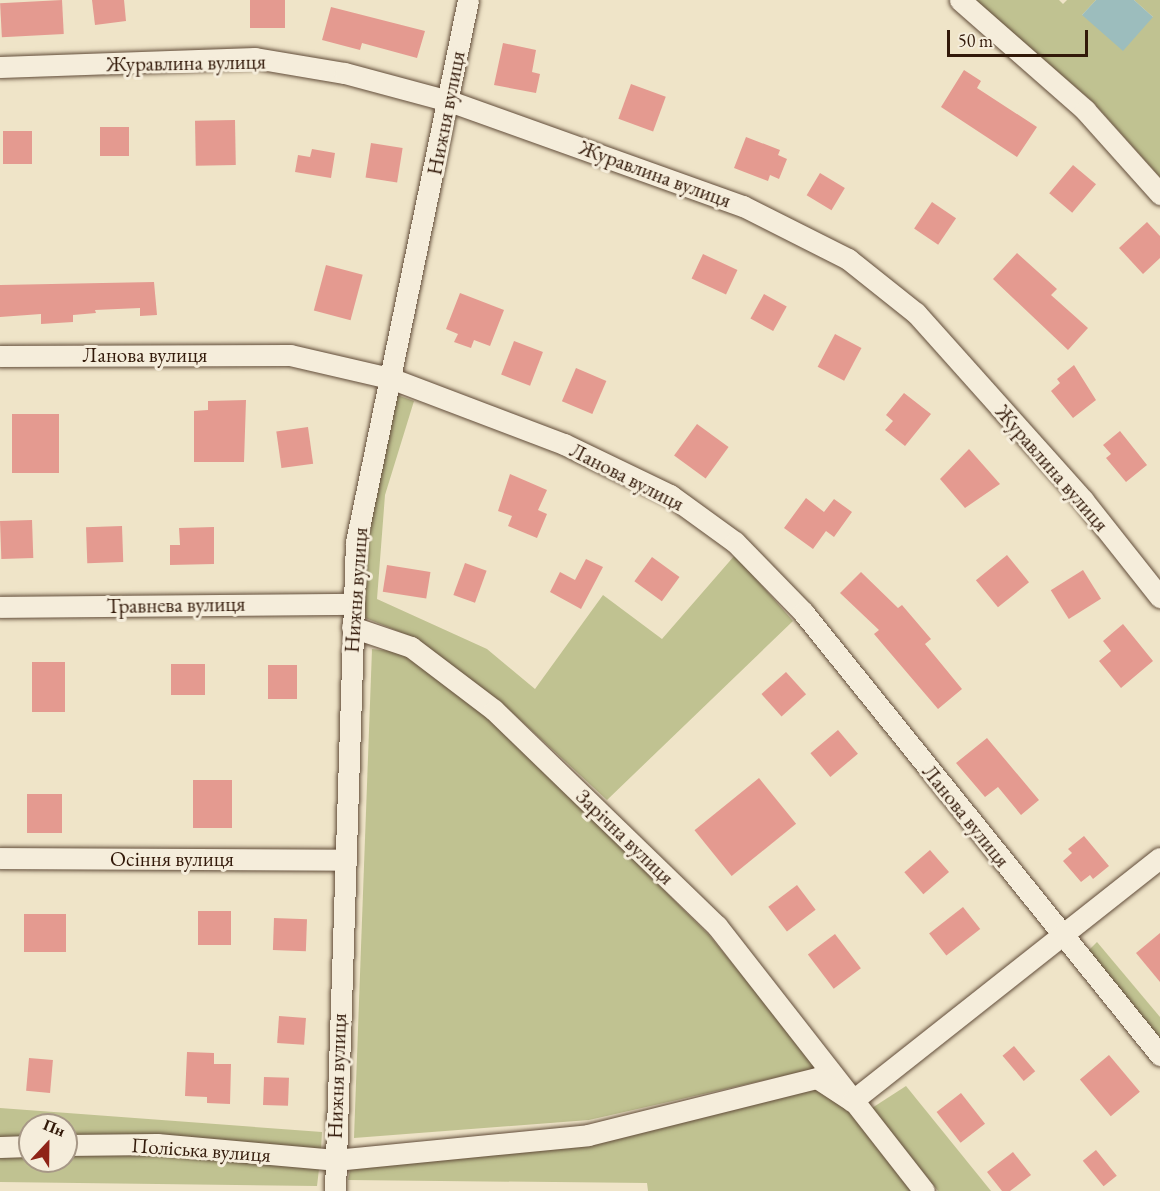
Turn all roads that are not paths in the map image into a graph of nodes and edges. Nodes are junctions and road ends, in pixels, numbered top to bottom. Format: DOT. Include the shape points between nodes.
graph roads {
  1 [pos="468,0"];
  2 [pos="960,0"];
  3 [pos="0,67"];
  4 [pos="449,101"];
  5 [pos="1160,194"];
  6 [pos="0,356"];
  7 [pos="390,378"];
  8 [pos="1160,597"];
  9 [pos="352,604"];
  10 [pos="0,607"];
  11 [pos="352,627"];
  12 [pos="0,858"];
  13 [pos="1160,858"];
  14 [pos="344,860"];
  15 [pos="1063,937"];
  16 [pos="1160,1055"];
  17 [pos="852,1101"];
  18 [pos="0,1146"];
  19 [pos="18,1146"];
  20 [pos="78,1146"];
  21 [pos="335,1160"];
  22 [pos="334,1191"];
  23 [pos="924,1191"];
  1 -- 4 [label="street, Нижня вулиця"];
  2 -- 5 [label="street" via="1085,110"];
  3 -- 4 [label="street, Журавлина вулиця" via="255,58 345,73"];
  4 -- 7 [label="street, Нижня вулиця"];
  4 -- 8 [label="street, Журавлина вулиця" via="744,206 848,259 916,313 1083,500"];
  6 -- 7 [label="street, Ланова вулиця" via="290,356"];
  7 -- 9 [label="street, Нижня вулиця" via="356,542"];
  7 -- 15 [label="street, Ланова вулиця" via="564,444 649,484 735,542 803,612"];
  9 -- 10 [label="street, Травнева вулиця"];
  9 -- 11 [label="street, Нижня вулиця"];
  11 -- 14 [label="street, Нижня вулиця"];
  11 -- 17 [label="street, Зарічна вулиця" via="411,647 494,710 717,926"];
  12 -- 14 [label="street, Осіння вулиця"];
  13 -- 15 [label="street"];
  14 -- 21 [label="street, Нижня вулиця"];
  15 -- 16 [label="street, Ланова вулиця"];
  15 -- 17 [label="street"];
  17 -- 21 [label="street, Зарічна вулиця" via="817,1078 588,1135"];
  17 -- 23 [label="street, Зарічна вулиця"];
  18 -- 19 [label="street"];
  20 -- 21 [label="street, Поліська вулиця" via="157,1144"];
  21 -- 22 [label="street, Нижня вулиця"];
}
